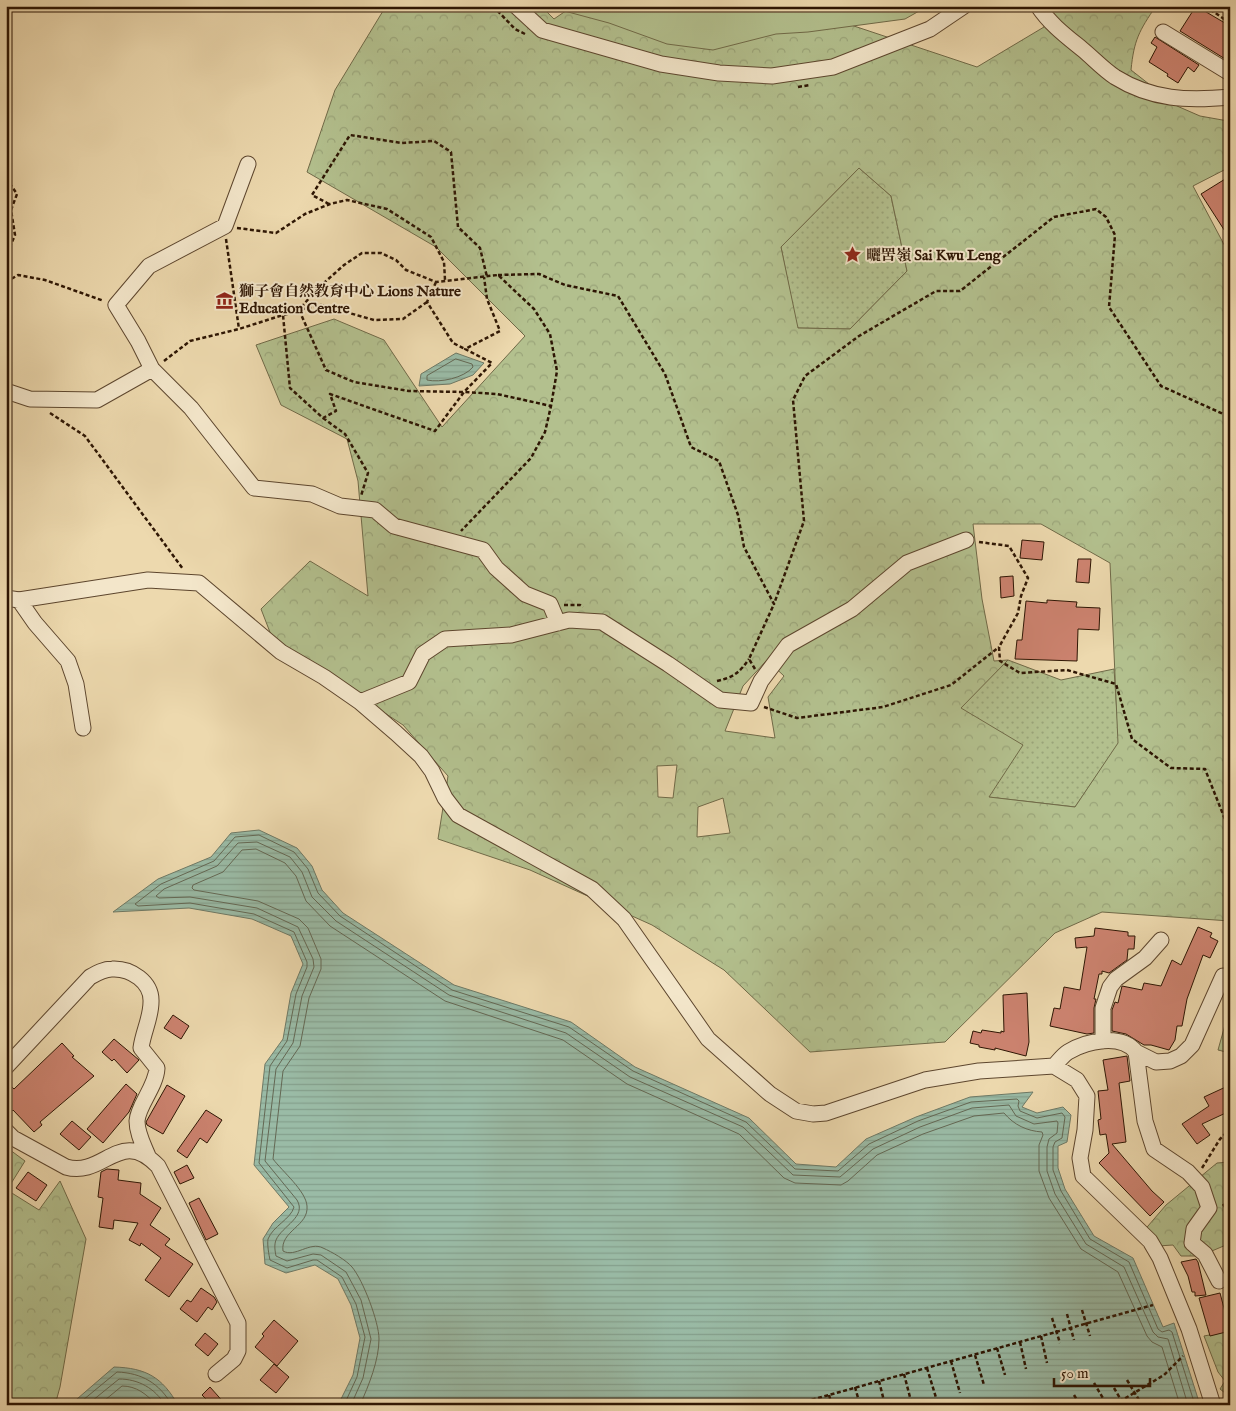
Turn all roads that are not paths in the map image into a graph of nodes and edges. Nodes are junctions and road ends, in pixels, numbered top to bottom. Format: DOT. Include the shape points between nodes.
graph roads {
  1 [pos="516,6"];
  2 [pos="964,6"];
  3 [pos="1038,6"];
  4 [pos="1163,32"];
  5 [pos="1211,74"];
  6 [pos="1230,74"];
  7 [pos="1230,97"];
  8 [pos="248,164"];
  9 [pos="152,369"];
  10 [pos="6,391"];
  11 [pos="966,540"];
  12 [pos="13,599"];
  13 [pos="558,623"];
  14 [pos="360,702"];
  15 [pos="83,728"];
  16 [pos="1161,940"];
  17 [pos="1223,976"];
  18 [pos="1103,1041"];
  19 [pos="1136,1052"];
  20 [pos="1054,1066"];
  21 [pos="6,1067"];
  22 [pos="6,1131"];
  23 [pos="148,1156"];
  24 [pos="1219,1281"];
  25 [pos="216,1374"];
  26 [pos="1214,1405"];
  1 -- 2 [label="street" via="542,30 661,64 719,73 772,76 833,67 930,29"];
  3 -- 7 [label="street" via="1058,30 1114,76 1136,88 1182,100"];
  4 -- 6 [label="street"];
  5 -- 6 [label="street"];
  8 -- 9 [label="street" via="225,226 149,266 116,305"];
  9 -- 10 [label="street" via="97,400 30,399"];
  9 -- 13 [label="street" via="191,408 254,488 312,494 340,506 375,510 394,526 482,550 496,568 525,594 550,604"];
  11 -- 13 [label="street" via="907,562 852,609 788,645 761,681 751,703 720,700 602,622 569,620"];
  12 -- 14 [label="street" via="148,580 199,583 281,652"];
  12 -- 15 [label="street" via="68,661 76,684"];
  13 -- 14 [label="street" via="511,635 445,639 423,654 409,682"];
  14 -- 20 [label="street" via="421,756 458,815 592,889 624,919 708,1039 770,1094 796,1111 826,1113 925,1080"];
  16 -- 18 [label="street" via="1145,958 1110,986 1103,1008"];
  17 -- 19 [label="street" via="1192,1045 1182,1056 1156,1062"];
  18 -- 19 [label="street" via="1124,1042"];
  18 -- 20 [label="street" via="1067,1052"];
  19 -- 24 [label="street" via="1146,1121 1154,1149 1188,1172 1202,1187 1209,1208 1194,1229 1192,1243 1205,1254"];
  20 -- 26 [label="street" via="1077,1080 1087,1096 1080,1158 1083,1176 1150,1241 1160,1258 1189,1329"];
  21 -- 23 [label="street" via="90,977 111,969 133,974 142,980 151,995 141,1048 157,1068 137,1119"];
  22 -- 23 [label="street" via="74,1170 120,1152 134,1150"];
  23 -- 25 [label="street" via="158,1166 238,1323 238,1351"];
}
